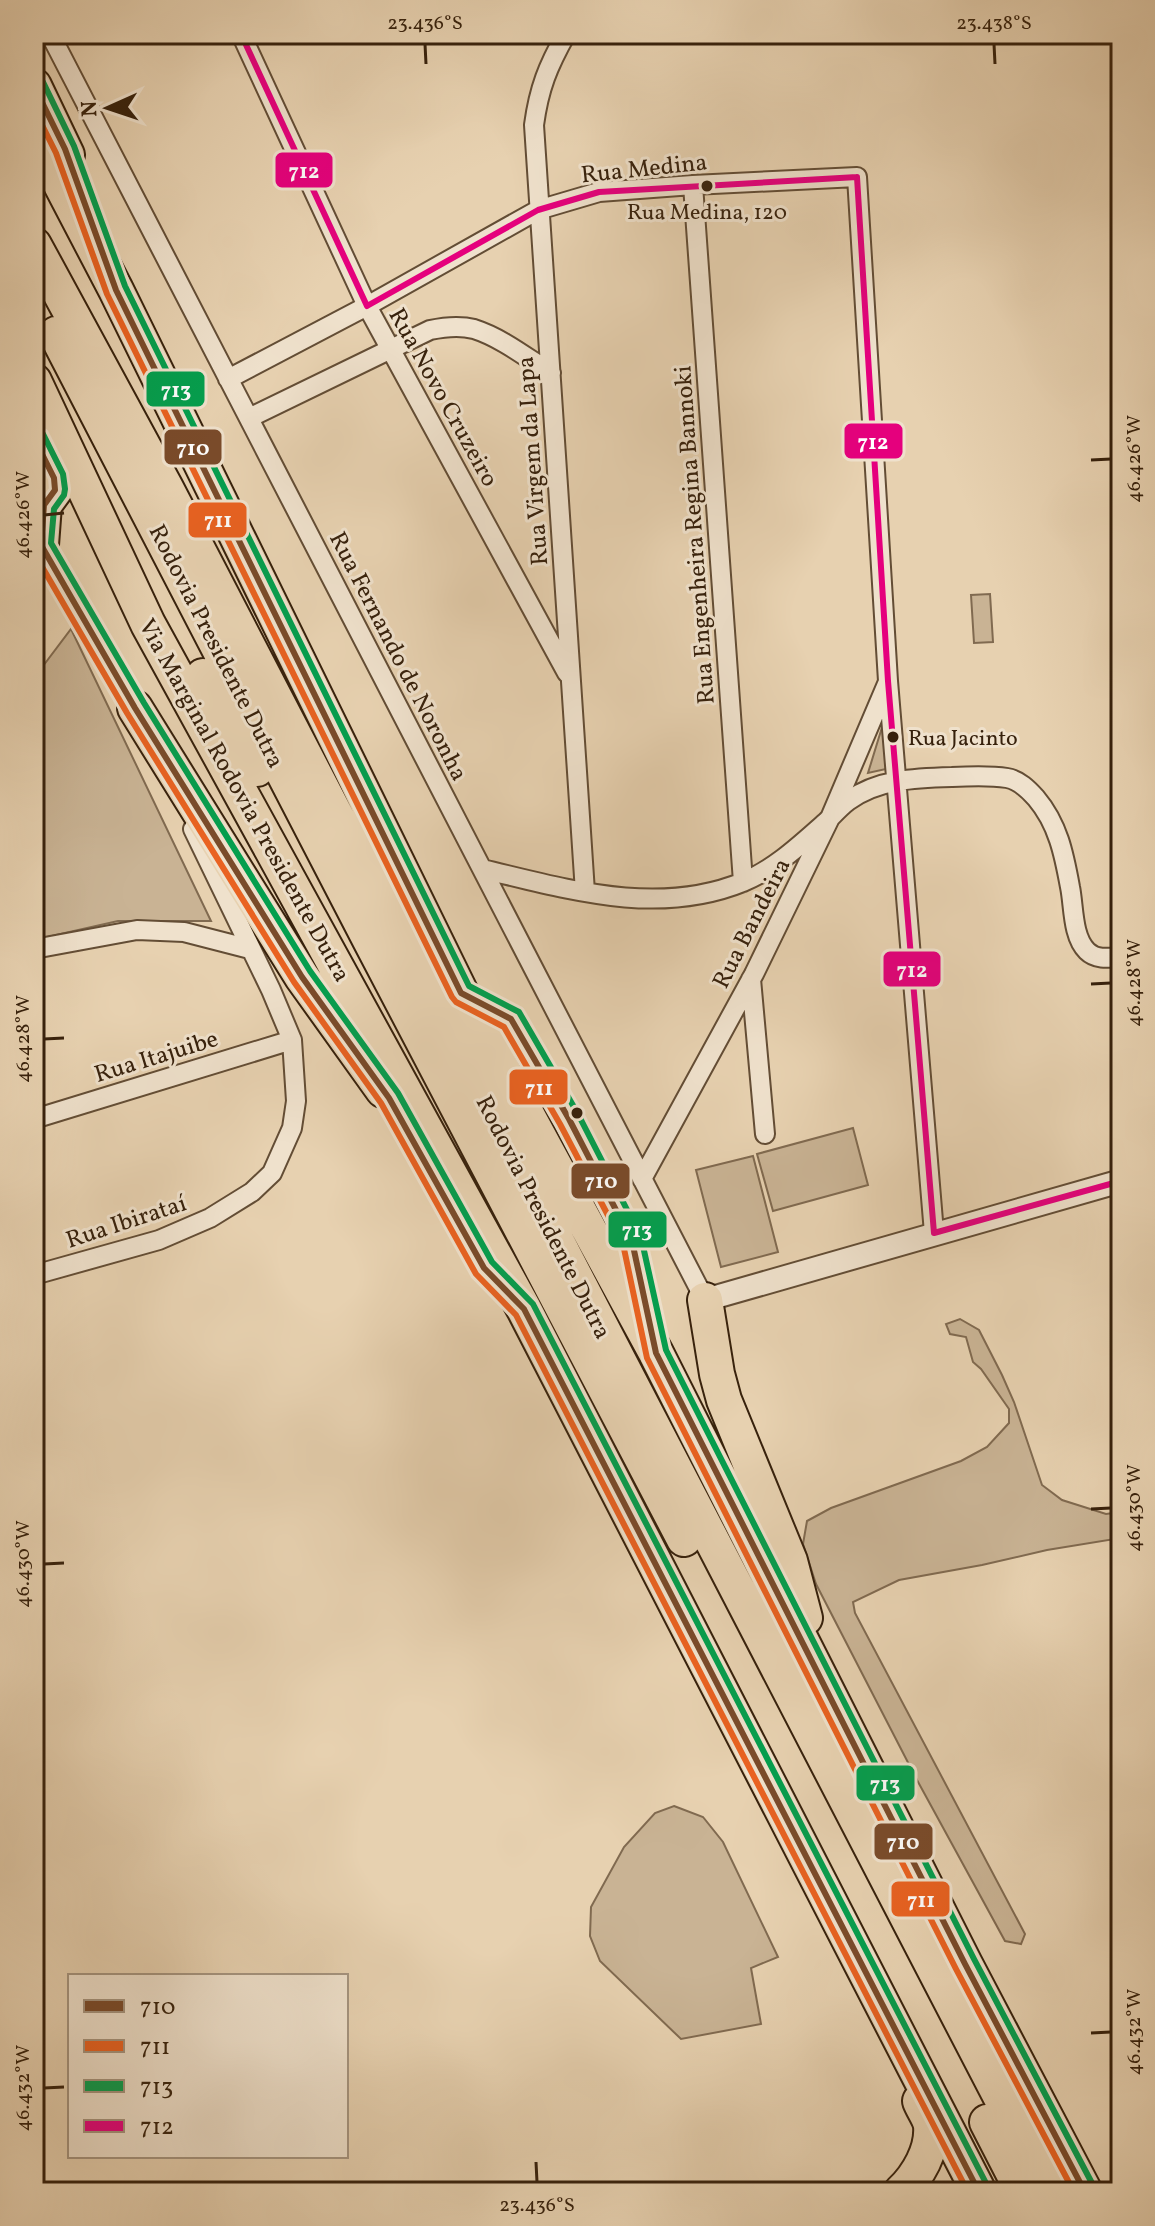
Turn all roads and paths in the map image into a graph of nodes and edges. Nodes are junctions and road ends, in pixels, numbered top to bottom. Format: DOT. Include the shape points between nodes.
graph roads {
  1 [pos="50,34"];
  2 [pos="241,34"];
  3 [pos="566,34"];
  4 [pos="34,86"];
  5 [pos="34,133"];
  6 [pos="693,185"];
  7 [pos="538,210"];
  8 [pos="34,245"];
  9 [pos="116,290"];
  10 [pos="34,291"];
  11 [pos="367,306"];
  12 [pos="390,349"];
  13 [pos="551,373"];
  14 [pos="228,379"];
  15 [pos="34,381"];
  16 [pos="249,418"];
  17 [pos="34,438"];
  18 [pos="88,499"];
  19 [pos="37,526"];
  20 [pos="570,679"];
  21 [pos="888,681"];
  22 [pos="135,708"];
  23 [pos="898,781"];
  24 [pos="830,818"];
  25 [pos="482,869"];
  26 [pos="743,882"];
  27 [pos="585,892"];
  28 [pos="367,935"];
  29 [pos="34,949"];
  30 [pos="250,949"];
  31 [pos="1121,957"];
  32 [pos="751,979"];
  33 [pos="292,1040"];
  34 [pos="34,1119"];
  35 [pos="765,1134"];
  36 [pos="642,1179"];
  37 [pos="1121,1181"];
  38 [pos="934,1233"];
  39 [pos="34,1275"];
  40 [pos="705,1300"];
  41 [pos="524,1309"];
  42 [pos="817,1673"];
  43 [pos="862,1965"];
  44 [pos="901,2192"];
  45 [pos="979,2192"];
  46 [pos="1023,2192"];
  47 [pos="1050,2192"];
  48 [pos="1085,2192"];
  1 -- 14 [label="street, Rua Fernando de Noronha"];
  2 -- 11 [label="street, Rua Novo Cruzeiro"];
  3 -- 7 [label="street, Rua Virgem da Lapa" via="538,95"];
  4 -- 9 [label="highway" via="65,149"];
  5 -- 9 [label="highway, Rodovia Presidente Dutra"];
  6 -- 7 [label="street, Rua Medina" via="599,192"];
  6 -- 21 [label="street, Rua Medina" via="857,177"];
  6 -- 26 [label="street, Rua Engenheira Regina Bannoki"];
  7 -- 11 [label="street, Rua Medina"];
  7 -- 13 [label="street, Rua Virgem da Lapa"];
  8 -- 47 [label="highway, Rodovia Presidente Dutra" via="166,488"];
  9 -- 42 [label="highway, Rodovia Presidente Dutra" via="461,993 656,1353"];
  10 -- 28 [label="highway, Rodovia Presidente Dutra"];
  11 -- 12 [label="street, Rua Novo Cruzeiro"];
  11 -- 14 [label="street, Rua Medina"];
  12 -- 13 [label="street" via="430,330 473,329"];
  12 -- 16 [label="street"];
  12 -- 20 [label="street, Rua Novo Cruzeiro"];
  13 -- 20 [label="street, Rua Virgem da Lapa"];
  14 -- 16 [label="street, Rua Fernando de Noronha"];
  15 -- 18 [label="highway, Via Marginal Rodovia Presidente Dutra"];
  16 -- 25 [label="street, Rua Fernando de Noronha"];
  17 -- 19 [label="highway" via="55,490"];
  18 -- 28 [label="highway" via="111,520 342,919"];
  18 -- 41 [label="highway, Via Marginal Rodovia Presidente Dutra" via="148,624"];
  19 -- 22 [label="street, Rua Ibirataí"];
  20 -- 27 [label="street, Rua Virgem da Lapa"];
  21 -- 23 [label="street"];
  21 -- 24 [label="street, Rua Bandeira"];
  22 -- 30 [label="street, Rua Ibirataí"];
  22 -- 41 [label="highway" via="302,977 389,1098 484,1268"];
  23 -- 24 [label="street" via="858,795"];
  23 -- 31 [label="street" via="979,776 1009,778 1027,788 1060,837 1083,946 1100,958"];
  23 -- 38 [label="street"];
  24 -- 26 [label="street" via="789,855"];
  24 -- 32 [label="street, Rua Bandeira"];
  25 -- 27 [label="street"];
  25 -- 36 [label="street, Rua Fernando de Noronha"];
  26 -- 27 [label="street" via="687,897 639,900"];
  28 -- 46 [label="highway, Rodovia Presidente Dutra"];
  29 -- 30 [label="street" via="137,930 184,932"];
  30 -- 33 [label="street, Rua Ibirataí"];
  32 -- 35 [label="street"];
  32 -- 36 [label="street, Rua Bandeira"];
  33 -- 34 [label="street, Rua Itajuibe"];
  33 -- 39 [label="street, Rua Ibirataí" via="292,1128 262,1183 210,1218 159,1240"];
  36 -- 40 [label="street, Rua Fernando de Noronha"];
  37 -- 38 [label="street"];
  38 -- 40 [label="street"];
  40 -- 42 [label="highway" via="724,1400 790,1561"];
  41 -- 43 [label="highway, Via Marginal Rodovia Presidente Dutra"];
  42 -- 48 [label="highway, Rodovia Presidente Dutra"];
  43 -- 44 [label="highway" via="872,2005 931,2124 920,2169"];
  43 -- 45 [label="highway, Via Marginal Rodovia Presidente Dutra"];
}
